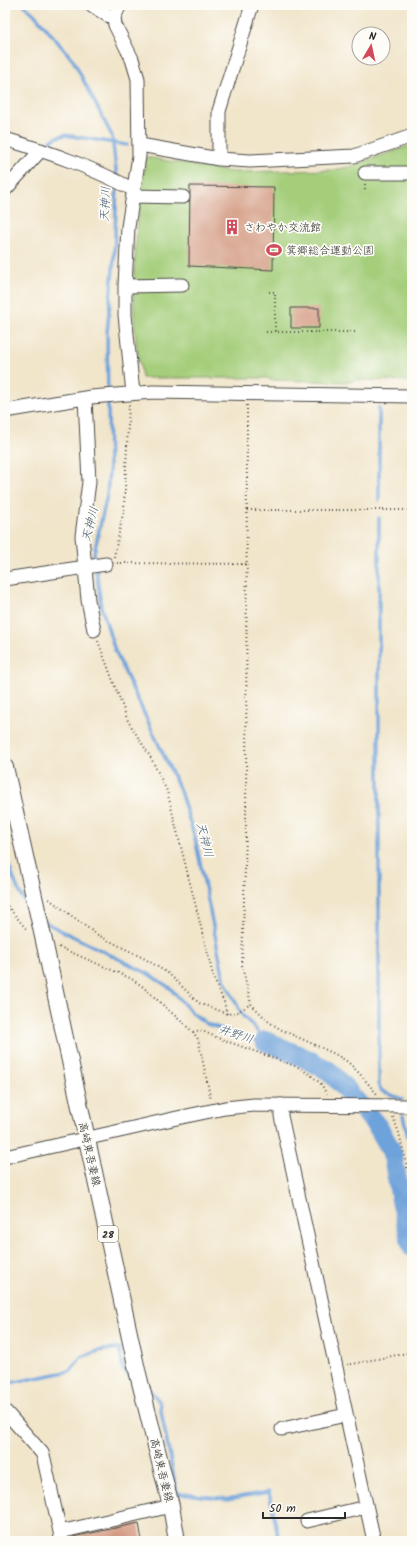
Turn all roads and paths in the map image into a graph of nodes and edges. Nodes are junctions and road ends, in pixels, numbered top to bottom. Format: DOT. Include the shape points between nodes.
graph roads {
  1 [pos="92,5"];
  2 [pos="120,5"];
  3 [pos="252,5"];
  4 [pos="114,17"];
  5 [pos="412,136"];
  6 [pos="5,139"];
  7 [pos="140,145"];
  8 [pos="41,150"];
  9 [pos="219,159"];
  10 [pos="365,173"];
  11 [pos="412,173"];
  12 [pos="5,190"];
  13 [pos="131,190"];
  14 [pos="183,197"];
  15 [pos="182,285"];
  16 [pos="125,286"];
  17 [pos="269,292"];
  18 [pos="266,332"];
  19 [pos="275,332"];
  20 [pos="358,332"];
  21 [pos="128,393"];
  22 [pos="248,393"];
  23 [pos="412,396"];
  24 [pos="88,398"];
  25 [pos="5,411"];
  26 [pos="247,510"];
  27 [pos="412,510"];
  28 [pos="106,564"];
  29 [pos="247,564"];
  30 [pos="89,567"];
  31 [pos="5,579"];
  32 [pos="94,630"];
  33 [pos="5,767"];
  34 [pos="5,903"];
  35 [pos="56,905"];
  36 [pos="13,914"];
  37 [pos="60,948"];
  38 [pos="251,1004"];
  39 [pos="227,1014"];
  40 [pos="193,1032"];
  41 [pos="281,1105"];
  42 [pos="341,1106"];
  43 [pos="379,1106"];
  44 [pos="412,1106"];
  45 [pos="213,1111"];
  46 [pos="87,1139"];
  47 [pos="5,1156"];
  48 [pos="412,1188"];
  49 [pos="412,1352"];
  50 [pos="336,1368"];
  51 [pos="5,1411"];
  52 [pos="346,1415"];
  53 [pos="282,1428"];
  54 [pos="171,1506"];
  55 [pos="366,1507"];
  56 [pos="307,1521"];
  57 [pos="61,1536"];
  58 [pos="177,1541"];
  59 [pos="374,1541"];
  1 -- 4 [label="street"];
  2 -- 4 [label="street"];
  3 -- 9 [label="street" via="219,111"];
  4 -- 7 [label="street" via="138,79"];
  5 -- 9 [label="street" via="354,156 250,161"];
  6 -- 8 [label="street"];
  7 -- 9 [label="street"];
  7 -- 13 [label="street"];
  8 -- 12 [label="street"];
  8 -- 13 [label="street" via="110,176"];
  10 -- 11 [label="street"];
  13 -- 14 [label="street"];
  13 -- 16 [label="street"];
  15 -- 16 [label="street"];
  16 -- 21 [label="street"];
  17 -- 19 [label="path" via="275,292"];
  18 -- 19 [label="path"];
  19 -- 20 [label="path"];
  21 -- 22 [label="street"];
  21 -- 24 [label="street"];
  21 -- 29 [label="path" via="124,509 113,564"];
  22 -- 23 [label="street"];
  22 -- 26 [label="path"];
  24 -- 25 [label="street"];
  24 -- 30 [label="street" via="89,482 82,536"];
  26 -- 27 [label="path"];
  26 -- 29 [label="path"];
  28 -- 30 [label="street"];
  29 -- 38 [label="path" via="246,834 242,965"];
  30 -- 31 [label="street"];
  30 -- 32 [label="street" via="88,600"];
  32 -- 39 [label="path" via="128,721 168,791 214,979"];
  33 -- 46 [label="main road, 高崎東吾妻線 / 28"];
  34 -- 36 [label="path"];
  35 -- 39 [label="path" via="96,934 169,974 199,1003"];
  37 -- 40 [label="path" via="130,978"];
  38 -- 39 [label="path" via="236,1013"];
  38 -- 43 [label="path" via="280,1029 348,1062 372,1088"];
  40 -- 42 [label="path" via="200,1030 298,1067 321,1084"];
  40 -- 45 [label="path" via="198,1039"];
  41 -- 42 [label="street"];
  41 -- 45 [label="street" via="236,1106"];
  41 -- 50 [label="street" via="281,1116"];
  42 -- 43 [label="street"];
  43 -- 44 [label="street"];
  43 -- 48 [label="path" via="393,1116"];
  45 -- 46 [label="street"];
  46 -- 47 [label="street"];
  46 -- 54 [label="main road, 高崎東吾妻線 / 28" via="137,1370"];
  49 -- 50 [label="path"];
  50 -- 52 [label="street"];
  51 -- 57 [label="street" via="42,1453"];
  52 -- 53 [label="street"];
  52 -- 55 [label="street"];
  54 -- 57 [label="street"];
  54 -- 58 [label="main road, 高崎東吾妻線 / 28"];
  55 -- 56 [label="street"];
  55 -- 59 [label="street"];
}
